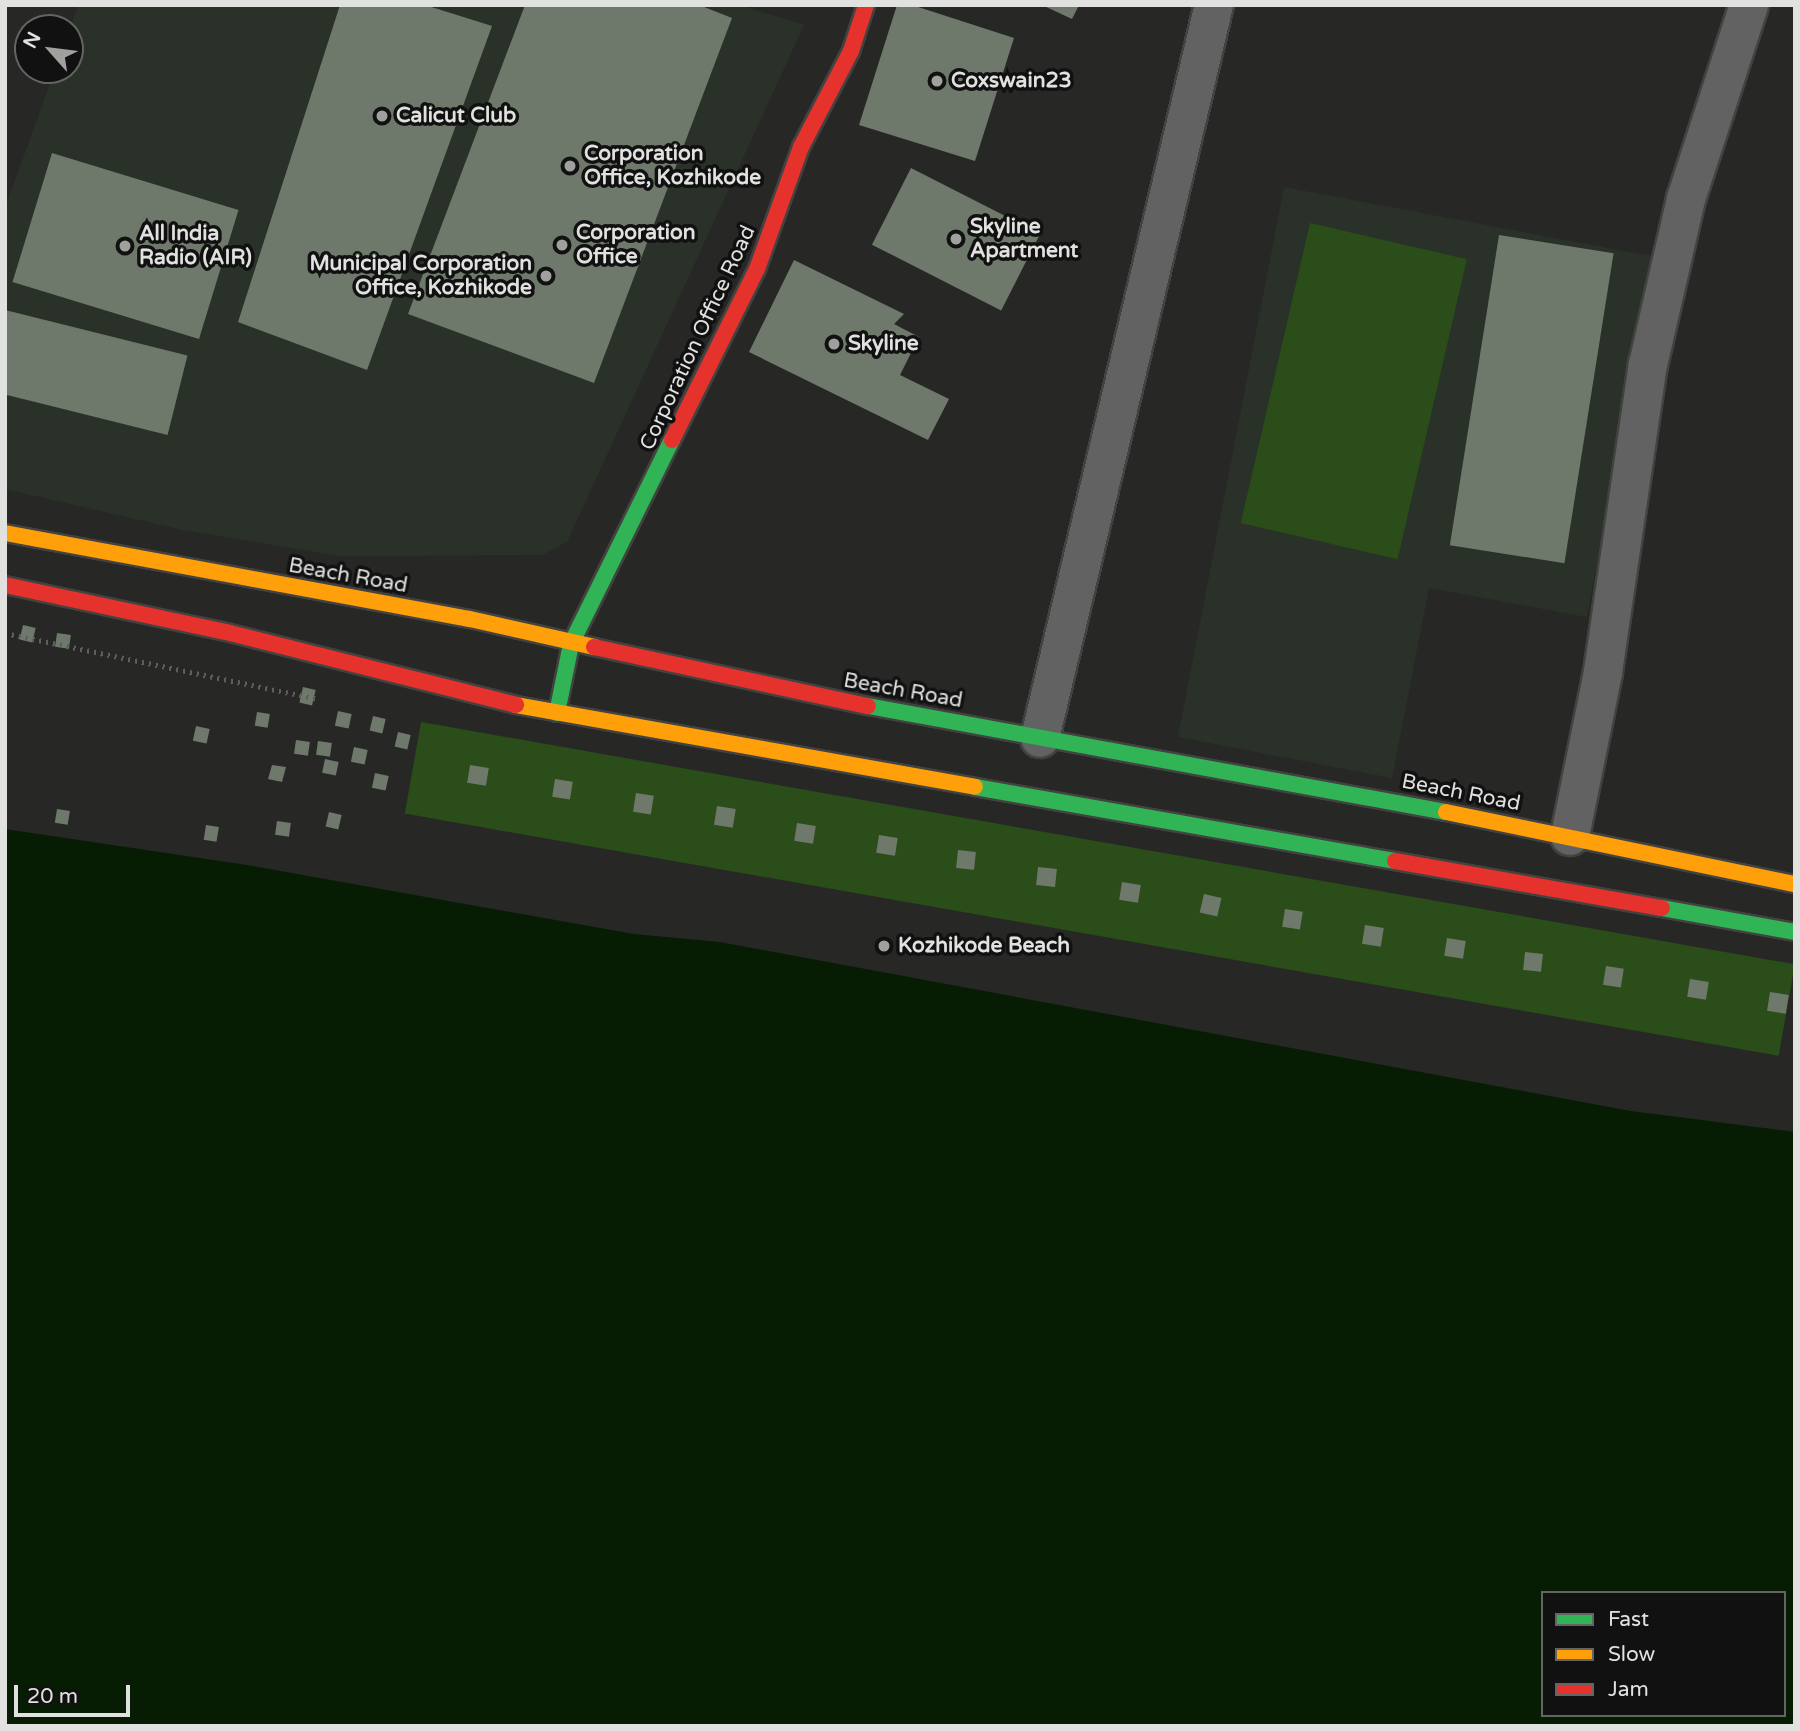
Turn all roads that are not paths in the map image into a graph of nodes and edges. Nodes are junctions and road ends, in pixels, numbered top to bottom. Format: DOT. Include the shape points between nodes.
graph roads {
  1 [pos="866,5"];
  2 [pos="1214,5"];
  3 [pos="1749,5"];
  4 [pos="5,533"];
  5 [pos="5,584"];
  6 [pos="570,644"];
  7 [pos="557,713"];
  8 [pos="1040,737"];
  9 [pos="1570,836"];
  10 [pos="1795,884"];
  11 [pos="1795,932"];
  1 -- 6 [label="main road, Corporation Office Road" via="851,51 801,147 757,269"];
  2 -- 8 [label="street"];
  3 -- 9 [label="street" via="1686,200 1648,365 1603,672"];
  4 -- 6 [label="main road, Beach Road" via="470,619"];
  5 -- 7 [label="main road"];
  6 -- 7 [label="main road, Corporation Office Road"];
  6 -- 8 [label="main road, Beach Road" via="807,695"];
  7 -- 11 [label="main road"];
  8 -- 9 [label="main road, Beach Road"];
  9 -- 10 [label="main road, Beach Road"];
}
